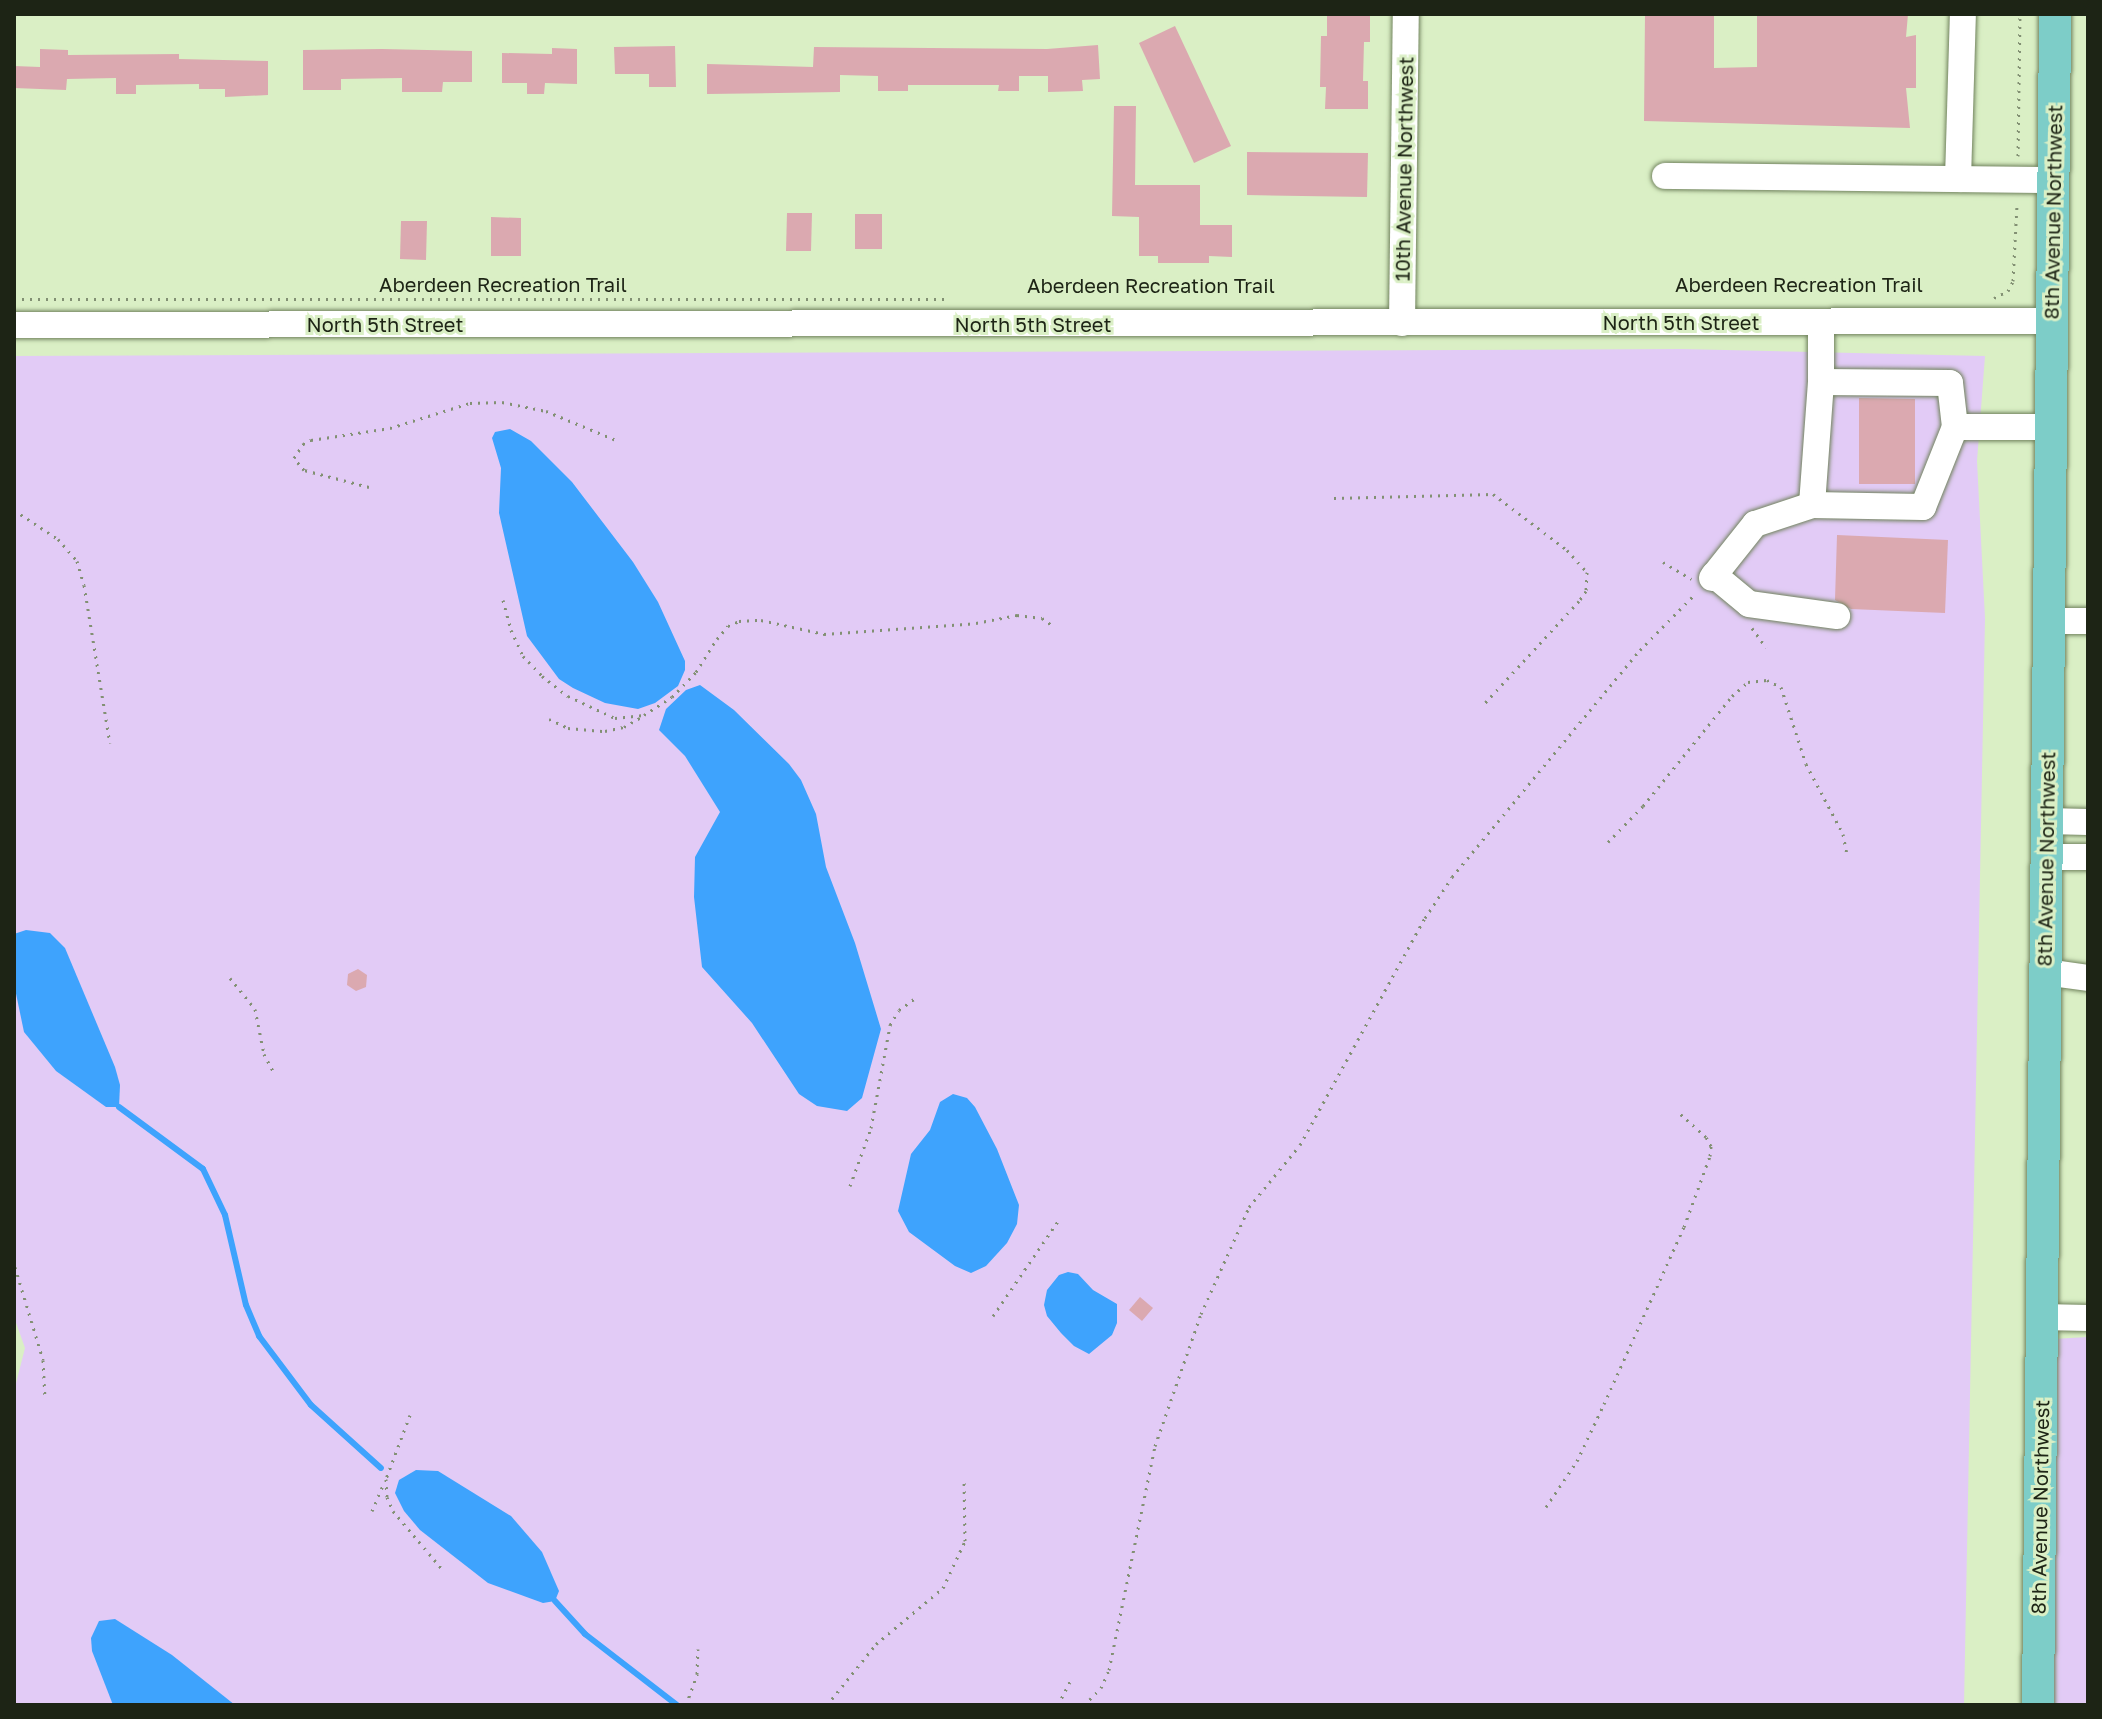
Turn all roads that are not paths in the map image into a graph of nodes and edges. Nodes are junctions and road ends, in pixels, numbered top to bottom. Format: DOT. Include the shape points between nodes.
graph roads {
  1 [pos="1406,14"];
  2 [pos="1963,14"];
  3 [pos="2055,14"];
  4 [pos="1665,176"];
  5 [pos="1958,179"];
  6 [pos="2053,180"];
  7 [pos="2052,321"];
  8 [pos="1821,322"];
  9 [pos="1402,323"];
  10 [pos="14,325"];
  11 [pos="1821,382"];
  12 [pos="1955,427"];
  13 [pos="2051,427"];
  14 [pos="1812,505"];
  15 [pos="1837,616"];
  16 [pos="2049,621"];
  17 [pos="2088,621"];
  18 [pos="2047,821"];
  19 [pos="2088,822"];
  20 [pos="2046,857"];
  21 [pos="2088,857"];
  22 [pos="2045,972"];
  23 [pos="2088,978"];
  24 [pos="2042,1317"];
  25 [pos="2088,1318"];
  26 [pos="2038,1705"];
  1 -- 9 [label="street, 10th Avenue Northwest"];
  2 -- 5 [label="street"];
  3 -- 6 [label="main road, 8th Avenue Northwest"];
  4 -- 5 [label="street"];
  5 -- 6 [label="street"];
  6 -- 7 [label="main road, 8th Avenue Northwest"];
  7 -- 8 [label="street, North 5th Street"];
  7 -- 13 [label="main road, 8th Avenue Northwest"];
  8 -- 9 [label="street, North 5th Street"];
  8 -- 11 [label="street"];
  9 -- 10 [label="street, North 5th Street"];
  11 -- 12 [label="street" via="1950,383"];
  11 -- 14 [label="street"];
  12 -- 13 [label="street"];
  12 -- 14 [label="street" via="1923,507"];
  13 -- 16 [label="main road, 8th Avenue Northwest"];
  14 -- 15 [label="street" via="1755,524 1713,576 1749,604"];
  16 -- 17 [label="street"];
  16 -- 18 [label="main road, 8th Avenue Northwest"];
  18 -- 19 [label="street"];
  18 -- 20 [label="main road, 8th Avenue Northwest"];
  20 -- 21 [label="street"];
  20 -- 22 [label="main road, 8th Avenue Northwest"];
  22 -- 23 [label="street"];
  22 -- 24 [label="main road, 8th Avenue Northwest"];
  24 -- 25 [label="street"];
  24 -- 26 [label="main road, 8th Avenue Northwest"];
}
